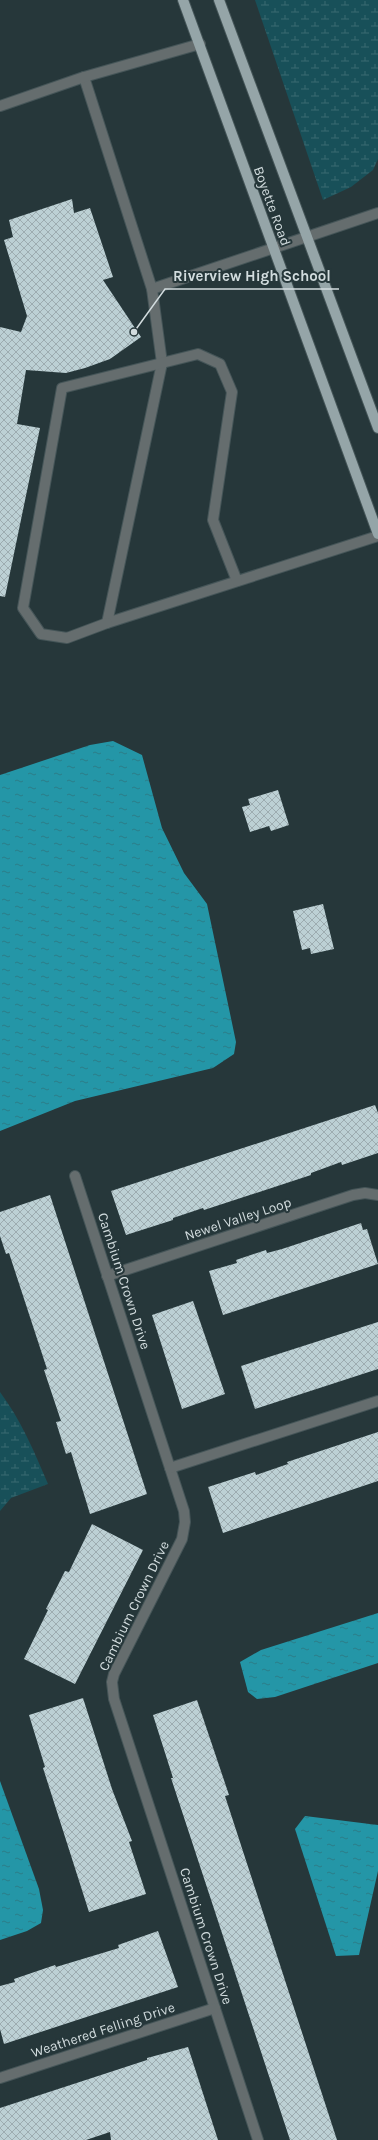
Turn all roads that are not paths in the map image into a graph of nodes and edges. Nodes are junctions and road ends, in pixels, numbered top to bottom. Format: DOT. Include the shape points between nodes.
graph roads {
  1 [pos="183,0"];
  2 [pos="219,0"];
  3 [pos="200,44"];
  4 [pos="84,77"];
  5 [pos="0,106"];
  6 [pos="378,213"];
  7 [pos="308,238"];
  8 [pos="273,250"];
  9 [pos="152,289"];
  10 [pos="162,363"];
  11 [pos="378,428"];
  12 [pos="378,535"];
  13 [pos="237,581"];
  14 [pos="107,623"];
  15 [pos="75,1176"];
  16 [pos="378,1195"];
  17 [pos="107,1276"];
  18 [pos="378,1400"];
  19 [pos="170,1468"];
  20 [pos="215,2008"];
  21 [pos="0,2078"];
  22 [pos="258,2140"];
  1 -- 3 [label="main road, Boyette Road"];
  2 -- 7 [label="main road, Boyette Road"];
  3 -- 4 [label="street"];
  3 -- 8 [label="main road, Boyette Road"];
  4 -- 5 [label="street"];
  4 -- 9 [label="street"];
  6 -- 7 [label="street"];
  7 -- 8 [label="street"];
  7 -- 11 [label="main road, Boyette Road"];
  8 -- 9 [label="street"];
  8 -- 12 [label="main road, Boyette Road"];
  9 -- 10 [label="street"];
  10 -- 13 [label="street" via="198,354 220,364 232,392 213,520"];
  10 -- 14 [label="street"];
  10 -- 14 [label="street" via="62,388 23,608 41,634 67,638"];
  12 -- 13 [label="street"];
  13 -- 14 [label="street"];
  15 -- 17 [label="street, Cambium Crown Drive"];
  16 -- 17 [label="street, Newel Valley Loop" via="353,1195"];
  17 -- 19 [label="street, Cambium Crown Drive"];
  18 -- 19 [label="street"];
  19 -- 20 [label="street, Cambium Crown Drive" via="184,1511 185,1530 114,1674 112,1690"];
  20 -- 21 [label="street, Weathered Felling Drive"];
  20 -- 22 [label="street, Cambium Crown Drive"];
}
